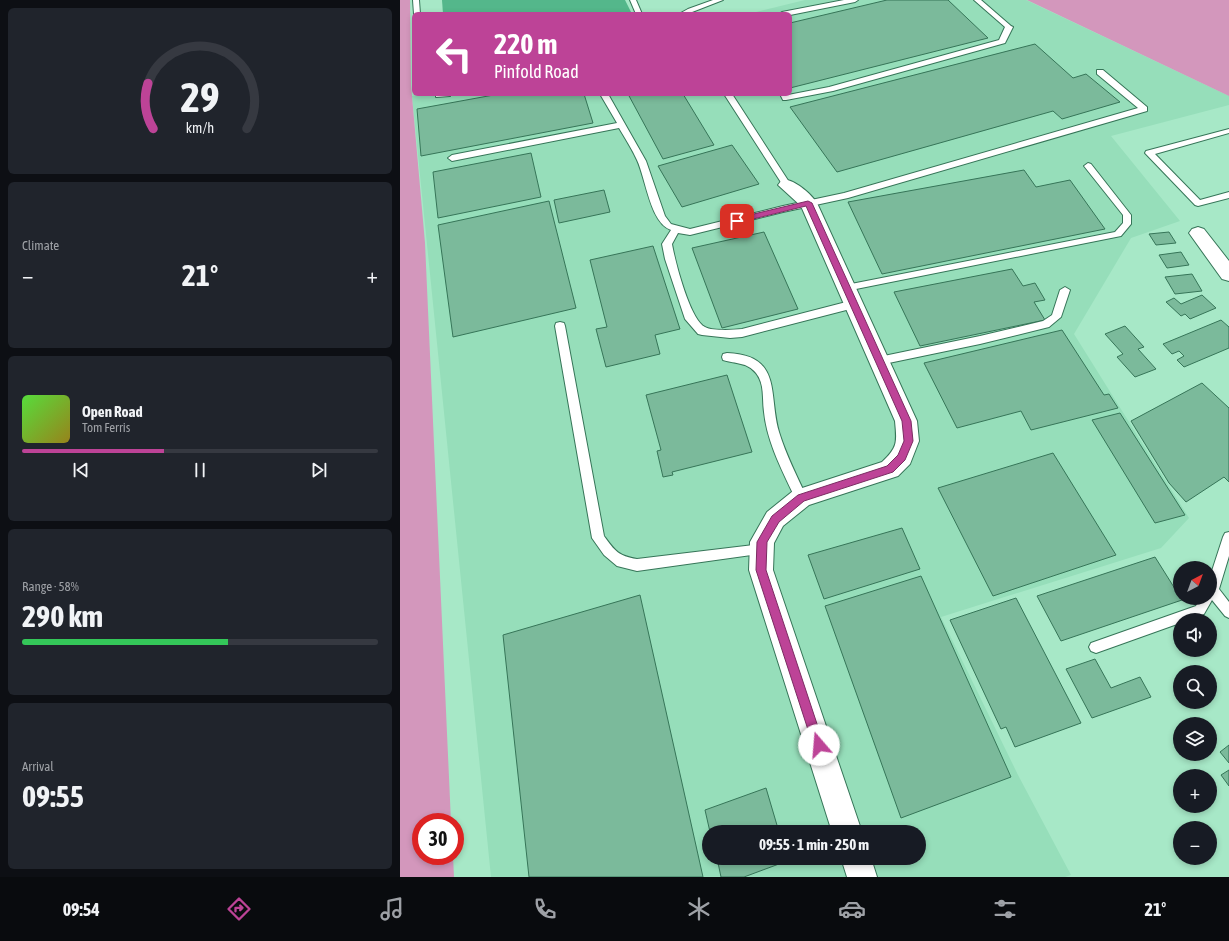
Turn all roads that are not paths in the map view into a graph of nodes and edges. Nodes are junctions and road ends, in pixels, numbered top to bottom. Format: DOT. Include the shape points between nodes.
graph roads {
  1 [pos="416,0"];
  2 [pos="633,0"];
  3 [pos="720,0"];
  4 [pos="855,0"];
  5 [pos="977,0"];
  6 [pos="418,12"];
  7 [pos="638,12"];
  8 [pos="686,12"];
  9 [pos="792,12"];
  10 [pos="1100,72"];
  11 [pos="605,96"];
  12 [pos="729,96"];
  13 [pos="785,96"];
  14 [pos="622,125"];
  15 [pos="1229,131"];
  16 [pos="452,158"];
  17 [pos="1088,166"];
  18 [pos="787,185"];
  19 [pos="1229,196"];
  20 [pos="808,203"];
  21 [pos="676,229"];
  22 [pos="1198,233"];
  23 [pos="1229,274"];
  24 [pos="1065,290"];
  25 [pos="850,296"];
  26 [pos="560,326"];
  27 [pos="728,357"];
  28 [pos="879,361"];
  29 [pos="801,498"];
  30 [pos="1229,537"];
  31 [pos="762,548"];
  32 [pos="1217,573"];
  33 [pos="1217,601"];
  34 [pos="1203,605"];
  35 [pos="1229,612"];
  36 [pos="1096,647"];
  37 [pos="846,825"];
  38 [pos="858,865"];
  39 [pos="862,877"];
  1 -- 6 [label="lane"];
  2 -- 7 [label="lane"];
  3 -- 8 [label="lane"];
  4 -- 9 [label="lane"];
  5 -- 13 [label="lane" via="1009,27 1002,41 830,88 786,98"];
  10 -- 20 [label="lane" via="1144,110 845,196"];
  11 -- 14 [label="lane"];
  12 -- 18 [label="lane"];
  14 -- 16 [label="lane"];
  14 -- 21 [label="lane" via="642,160 661,217 668,226"];
  15 -- 19 [label="lane" via="1150,153 1198,203"];
  17 -- 25 [label="lane" via="1127,215 1127,224 1118,234"];
  18 -- 20 [label="street"];
  20 -- 21 [label="lane" via="706,229 690,232"];
  20 -- 25 [label="street"];
  21 -- 25 [label="lane" via="667,244 670,259 690,319 702,331 742,333"];
  22 -- 23 [label="street"];
  24 -- 28 [label="lane" via="1056,317 1046,324"];
  25 -- 28 [label="street"];
  26 -- 31 [label="lane" via="598,538 608,551 621,562 638,565"];
  27 -- 29 [label="lane" via="739,357 753,363 763,373 767,383 775,440"];
  28 -- 29 [label="street" via="906,421 908,441 902,457 890,469"];
  29 -- 31 [label="street" via="775,519 762,542"];
  30 -- 32 [label="lane"];
  31 -- 37 [label="street" via="761,570"];
  33 -- 35 [label="lane"];
  34 -- 36 [label="lane" via="1200,610"];
  38 -- 39 [label="street"];
}
